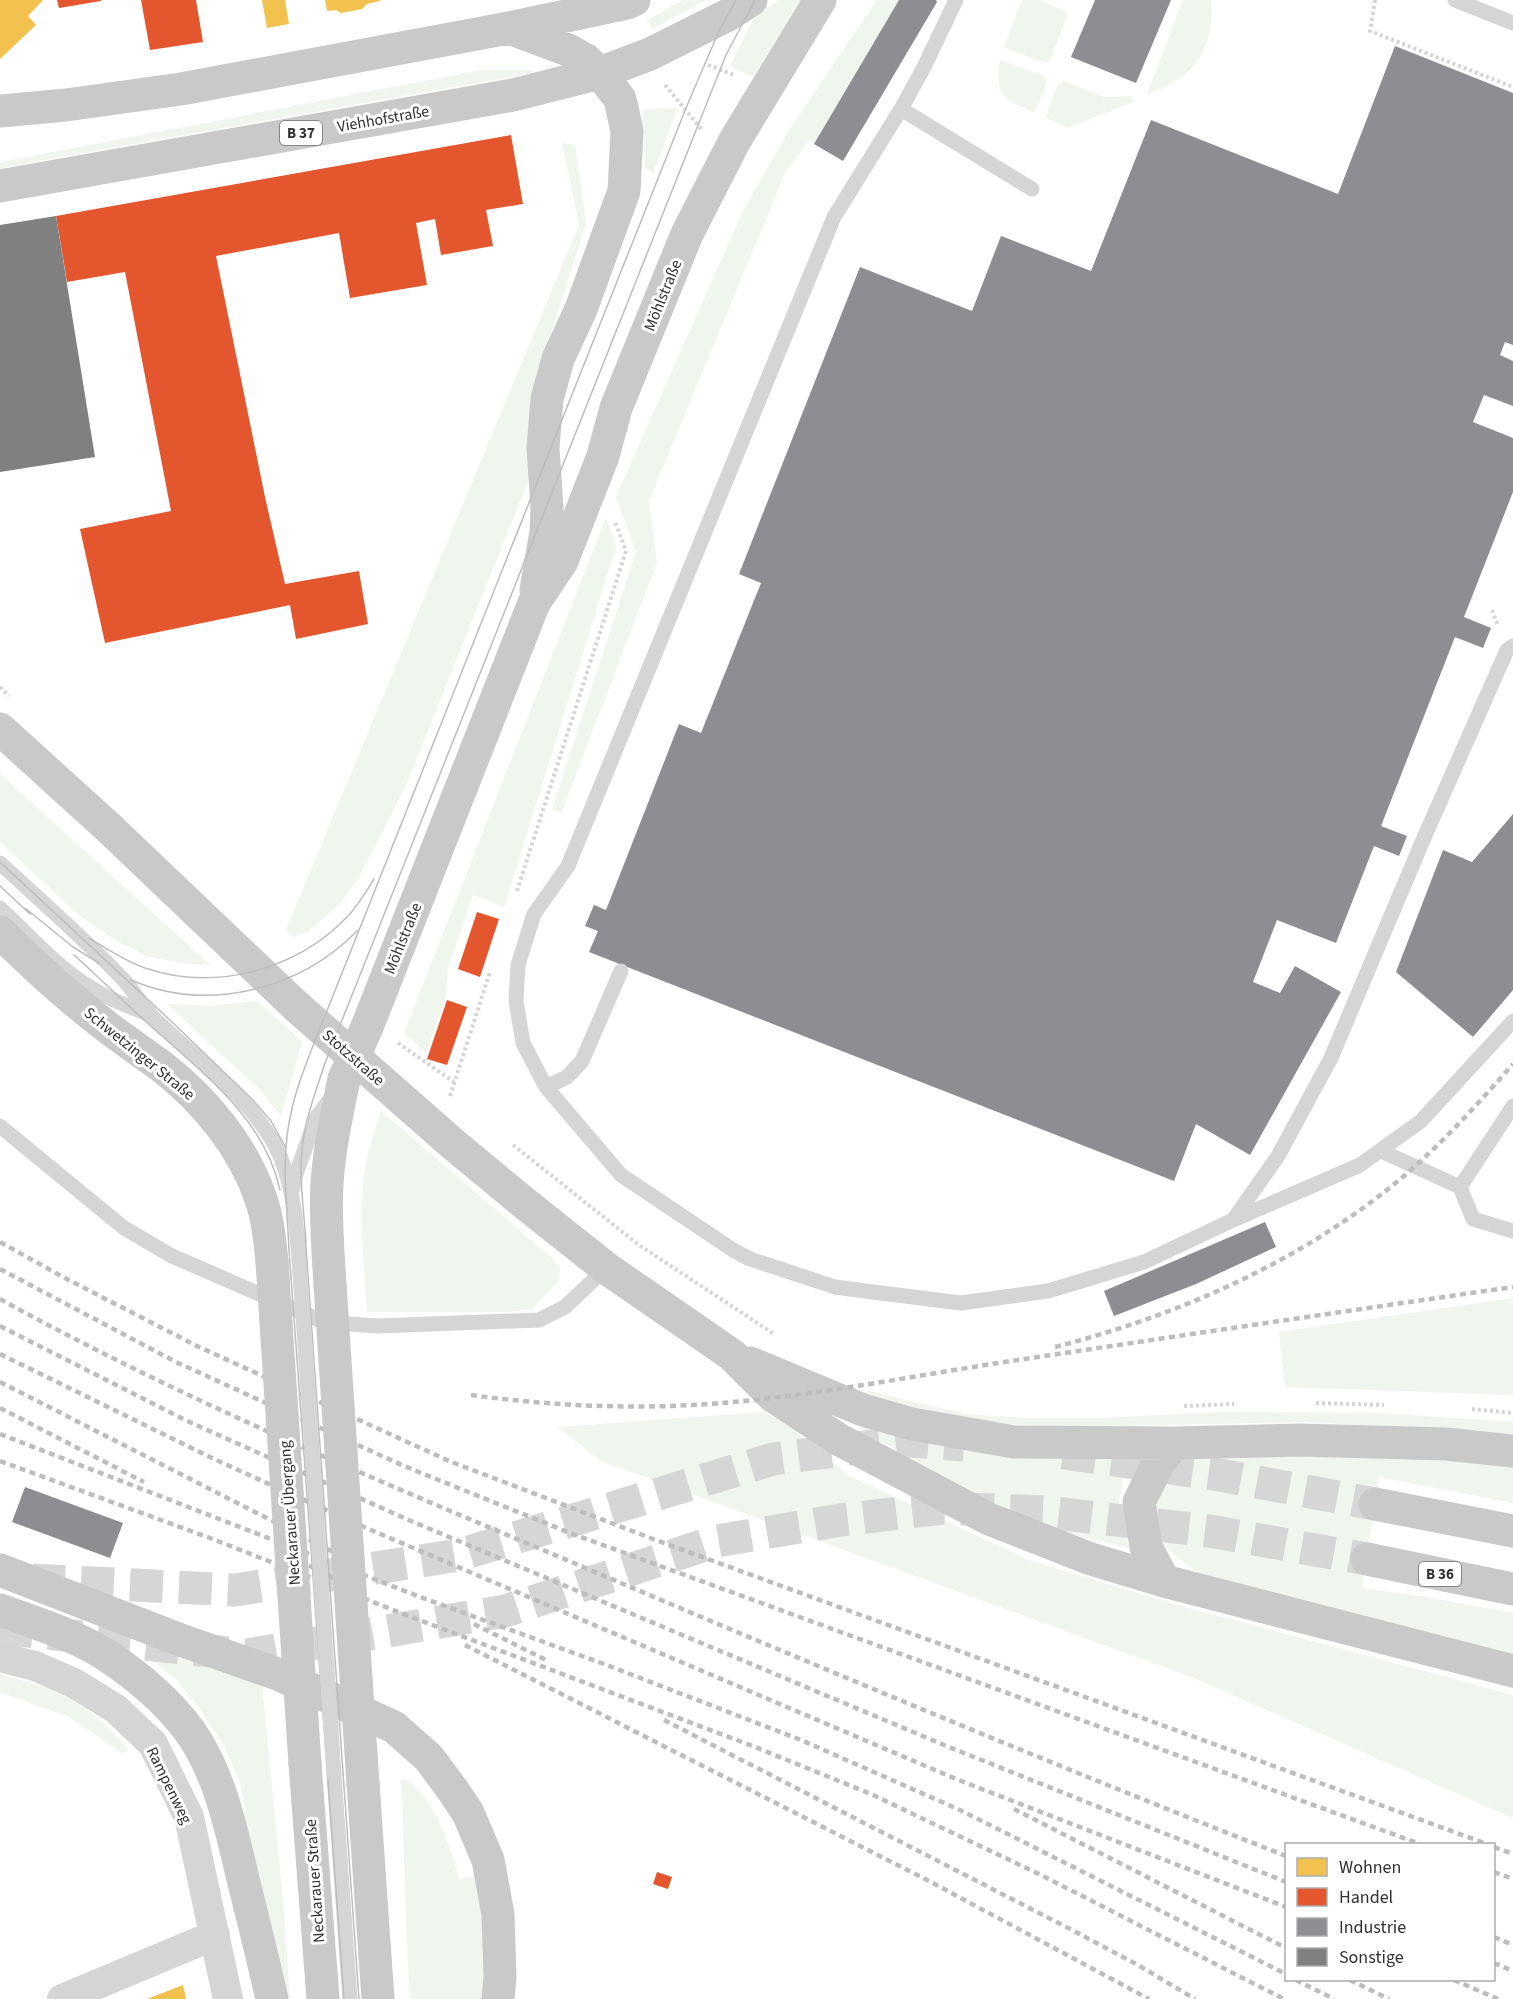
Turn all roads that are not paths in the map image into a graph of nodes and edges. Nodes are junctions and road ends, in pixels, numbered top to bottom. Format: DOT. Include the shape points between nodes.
graph roads {
  1 [pos="634,0"];
  2 [pos="751,0"];
  3 [pos="820,0"];
  4 [pos="956,0"];
  5 [pos="1455,0"];
  6 [pos="1513,23"];
  7 [pos="509,28"];
  8 [pos="600,73"];
  9 [pos="902,109"];
  10 [pos="0,111"];
  11 [pos="0,186"];
  12 [pos="1032,189"];
  13 [pos="534,603"];
  14 [pos="1513,646"];
  15 [pos="0,729"];
  16 [pos="0,863"];
  17 [pos="0,908"];
  18 [pos="0,932"];
  19 [pos="621,971"];
  20 [pos="152,1016"];
  21 [pos="1513,1021"];
  22 [pos="344,1079"];
  23 [pos="546,1087"];
  24 [pos="1513,1106"];
  25 [pos="0,1126"];
  26 [pos="1381,1150"];
  27 [pos="1460,1187"];
  28 [pos="291,1194"];
  29 [pos="1233,1220"];
  30 [pos="1513,1231"];
  31 [pos="606,1268"];
  32 [pos="301,1273"];
  33 [pos="732,1355"];
  34 [pos="1174,1443"];
  35 [pos="1513,1451"];
  36 [pos="1375,1504"];
  37 [pos="1513,1531"];
  38 [pos="1367,1559"];
  39 [pos="0,1570"];
  40 [pos="1164,1581"];
  41 [pos="1513,1589"];
  42 [pos="0,1610"];
  43 [pos="0,1657"];
  44 [pos="1513,1671"];
  45 [pos="334,1774"];
  46 [pos="215,1935"];
  47 [pos="62,1999"];
  48 [pos="228,1999"];
  49 [pos="272,1999"];
  50 [pos="323,1999"];
  51 [pos="350,1999"];
  52 [pos="378,1999"];
  53 [pos="498,1999"];
  1 -- 7 [label="main road"];
  2 -- 8 [label="main road, Viehhofstraße / B 37" via="650,54"];
  3 -- 13 [label="main road, Möhlstraße" via="734,142 687,234 616,408 603,456 562,561"];
  4 -- 9 [label="lane"];
  5 -- 6 [label="lane"];
  7 -- 8 [label="main road, Möhlstraße" via="568,50"];
  7 -- 10 [label="main road" via="180,89"];
  8 -- 11 [label="main road, Viehhofstraße / B 37" via="513,95"];
  8 -- 13 [label="main road, Möhlstraße" via="620,99 627,131 624,191 581,309 558,359 547,399 543,448 546,532"];
  9 -- 12 [label="lane"];
  9 -- 23 [label="lane" via="834,216 568,866 534,914 519,965 516,1001 523,1043"];
  13 -- 22 [label="main road, Möhlstraße, bridge" via="380,1034"];
  14 -- 29 [label="lane" via="1507,650 1423,840 1331,1058 1278,1156"];
  15 -- 31 [label="main road, Stotzstraße" via="304,1013 453,1144"];
  16 -- 20 [label="lane" via="121,976"];
  17 -- 20 [label="lane" via="80,980"];
  18 -- 32 [label="main road, Schwetzinger Straße" via="60,989 185,1087 223,1127 249,1168 269,1230"];
  19 -- 23 [label="lane" via="582,1061 567,1077"];
  20 -- 28 [label="lane" via="250,1110 276,1147"];
  21 -- 26 [label="lane" via="1421,1121"];
  22 -- 28 [label="lane" via="316,1118"];
  22 -- 32 [label="main road, Möhlstraße" via="327,1182 326,1221"];
  23 -- 29 [label="lane" via="621,1174 750,1259 835,1287 961,1303 1048,1292 1144,1262"];
  24 -- 27 [label="lane"];
  25 -- 31 [label="lane" via="124,1228 172,1256 324,1322 377,1326 539,1320 565,1307"];
  26 -- 27 [label="lane"];
  26 -- 29 [label="lane" via="1360,1165"];
  27 -- 30 [label="lane" via="1473,1220"];
  28 -- 32 [label="lane"];
  31 -- 33 [label="main road, Stotzstraße"];
  32 -- 45 [label="main road, Neckarauer Übergang, bridge"];
  32 -- 45 [label="main road, bridge"];
  33 -- 34 [label="main road" via="863,1410 912,1424 1014,1442"];
  33 -- 40 [label="main road" via="773,1396 838,1439 989,1519 1091,1559"];
  34 -- 35 [label="main road" via="1300,1440 1446,1444"];
  34 -- 40 [label="main road" via="1158,1464 1139,1502 1146,1547"];
  36 -- 37 [label="main road"];
  38 -- 41 [label="main road, B 36"];
  39 -- 53 [label="main road" via="280,1675 394,1727 429,1758 452,1789 468,1813 488,1860 498,1914"];
  40 -- 44 [label="main road"];
  42 -- 49 [label="main road" via="107,1656 146,1684 189,1731 216,1780"];
  43 -- 46 [label="street, Rampenweg" via="74,1683 116,1709 153,1744 189,1817"];
  45 -- 50 [label="main road, Neckarauer Straße"];
  45 -- 51 [label="lane"];
  45 -- 52 [label="main road"];
  46 -- 47 [label="street"];
  46 -- 48 [label="street, Rampenweg"];
}
